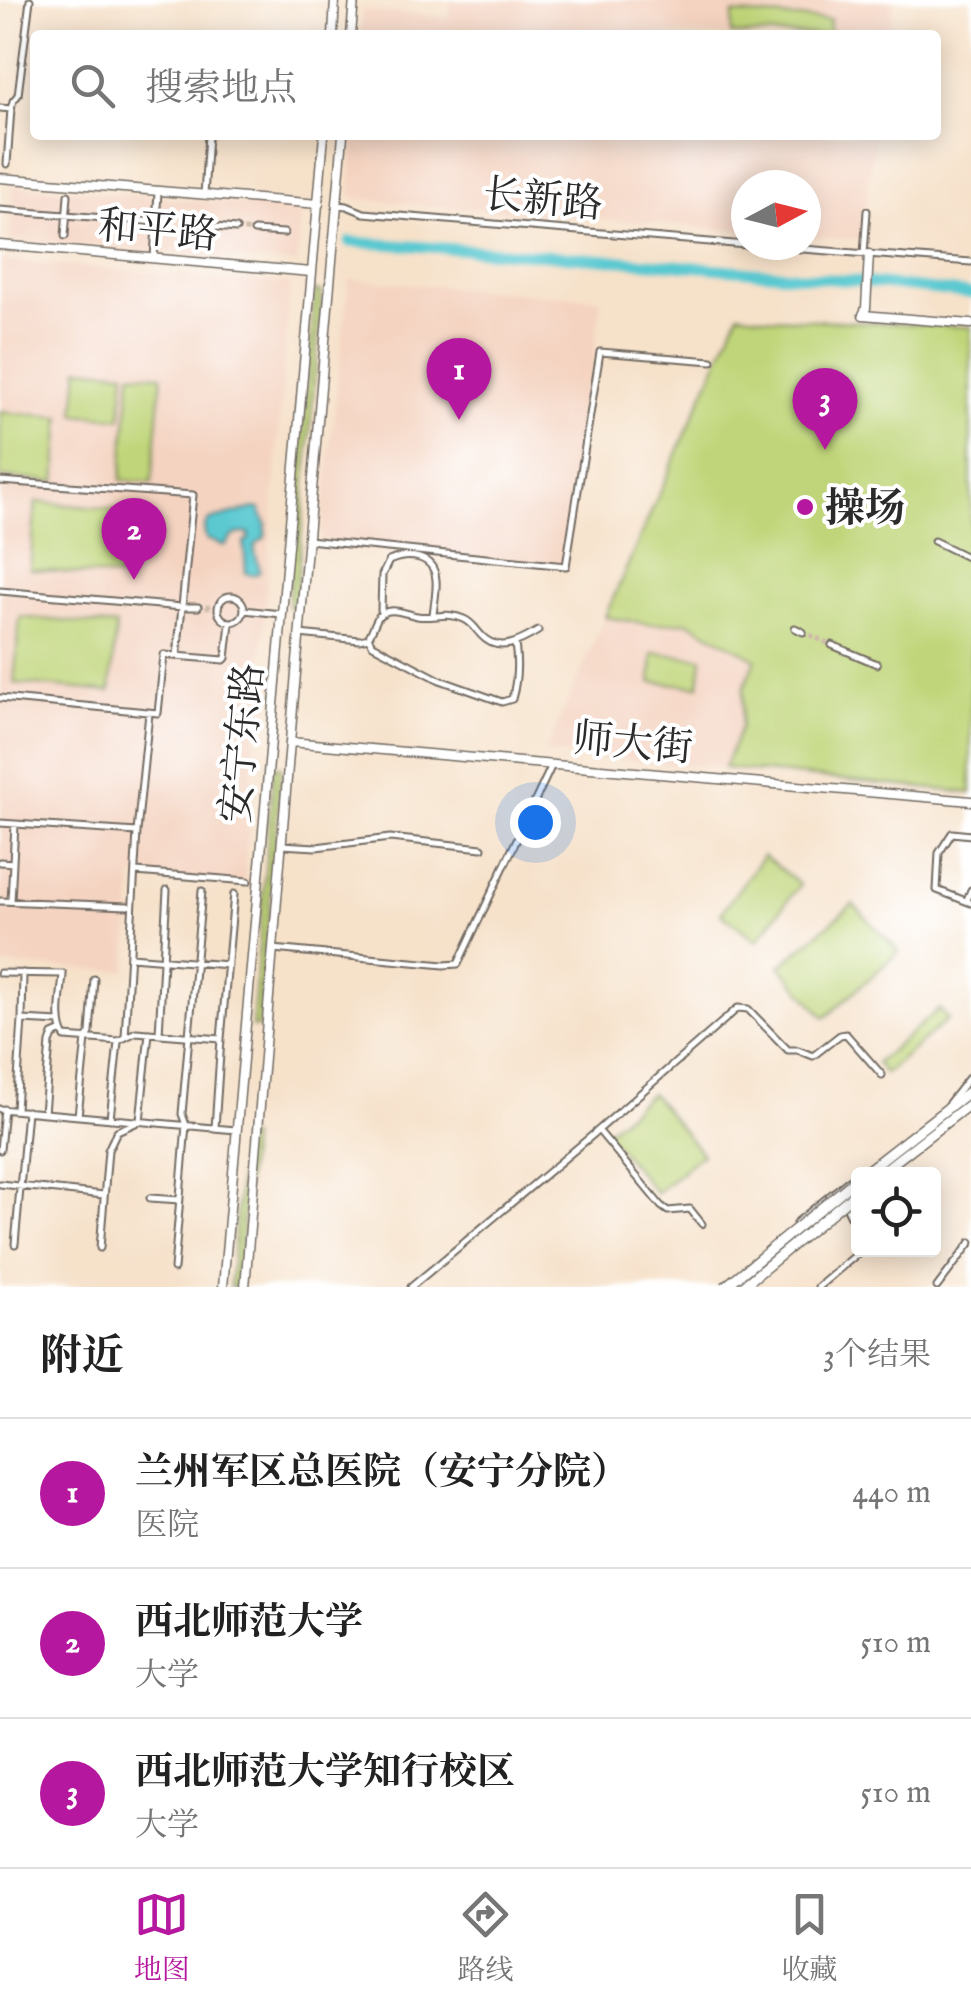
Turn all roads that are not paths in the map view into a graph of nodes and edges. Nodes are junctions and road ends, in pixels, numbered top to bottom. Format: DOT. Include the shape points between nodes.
graph roads {
  1 [pos="30,0"];
  2 [pos="336,0"];
  3 [pos="354,0"];
  4 [pos="333,30"];
  5 [pos="351,30"];
  6 [pos="0,108"];
  7 [pos="11,109"];
  8 [pos="208,140"];
  9 [pos="324,140"];
  10 [pos="344,140"];
  11 [pos="7,164"];
  12 [pos="0,178"];
  13 [pos="158,191"];
  14 [pos="68,195"];
  15 [pos="204,195"];
  16 [pos="319,204"];
  17 [pos="337,206"];
  18 [pos="0,210"];
  19 [pos="867,211"];
  20 [pos="66,215"];
  21 [pos="157,222"];
  22 [pos="204,226"];
  23 [pos="236,229"];
  24 [pos="254,230"];
  25 [pos="284,234"];
  26 [pos="65,236"];
  27 [pos="731,244"];
  28 [pos="0,245"];
  29 [pos="821,251"];
  30 [pos="866,254"];
  31 [pos="154,258"];
  32 [pos="971,262"];
  33 [pos="311,272"];
  34 [pos="971,324"];
  35 [pos="712,361"];
  36 [pos="296,440"];
  37 [pos="316,441"];
  38 [pos="0,481"];
  39 [pos="308,540"];
  40 [pos="934,541"];
  41 [pos="971,558"];
  42 [pos="0,591"];
  43 [pos="182,607"];
  44 [pos="198,607"];
  45 [pos="244,610"];
  46 [pos="384,613"];
  47 [pos="282,614"];
  48 [pos="433,615"];
  49 [pos="230,622"];
  50 [pos="795,628"];
  51 [pos="538,631"];
  52 [pos="803,632"];
  53 [pos="299,634"];
  54 [pos="368,638"];
  55 [pos="515,644"];
  56 [pos="832,645"];
  57 [pos="177,656"];
  58 [pos="877,664"];
  59 [pos="0,698"];
  60 [pos="149,712"];
  61 [pos="290,742"];
  62 [pos="552,765"];
  63 [pos="971,801"];
  64 [pos="0,823"];
  65 [pos="14,824"];
  66 [pos="137,832"];
  67 [pos="971,835"];
  68 [pos="281,846"];
  69 [pos="482,848"];
  70 [pos="0,862"];
  71 [pos="13,863"];
  72 [pos="136,872"];
  73 [pos="248,881"];
  74 [pos="168,890"];
  75 [pos="971,890"];
  76 [pos="202,891"];
  77 [pos="234,894"];
  78 [pos="0,901"];
  79 [pos="11,901"];
  80 [pos="969,902"];
  81 [pos="128,906"];
  82 [pos="273,949"];
  83 [pos="131,957"];
  84 [pos="164,960"];
  85 [pos="196,962"];
  86 [pos="228,965"];
  87 [pos="0,973"];
  88 [pos="23,973"];
  89 [pos="94,979"];
  90 [pos="22,1020"];
  91 [pos="60,1022"];
  92 [pos="60,1032"];
  93 [pos="149,1033"];
  94 [pos="159,1034"];
  95 [pos="190,1036"];
  96 [pos="126,1037"];
  97 [pos="86,1039"];
  98 [pos="221,1039"];
  99 [pos="118,1042"];
  100 [pos="882,1075"];
  101 [pos="971,1075"];
  102 [pos="971,1090"];
  103 [pos="971,1102"];
  104 [pos="2,1109"];
  105 [pos="16,1110"];
  106 [pos="27,1111"];
  107 [pos="44,1113"];
  108 [pos="78,1116"];
  109 [pos="110,1119"];
  110 [pos="140,1121"];
  111 [pos="186,1126"];
  112 [pos="215,1128"];
  113 [pos="238,1130"];
  114 [pos="598,1130"];
  115 [pos="0,1150"];
  116 [pos="873,1167"];
  117 [pos="887,1167"];
  118 [pos="0,1184"];
  119 [pos="851,1184"];
  120 [pos="20,1186"];
  121 [pos="837,1188"];
  122 [pos="104,1195"];
  123 [pos="851,1196"];
  124 [pos="150,1198"];
  125 [pos="180,1200"];
  126 [pos="851,1216"];
  127 [pos="702,1224"];
  128 [pos="971,1242"];
  129 [pos="14,1244"];
  130 [pos="100,1248"];
  131 [pos="854,1257"];
  132 [pos="174,1269"];
  133 [pos="223,1287"];
  134 [pos="245,1287"];
  135 [pos="412,1287"];
  136 [pos="724,1287"];
  137 [pos="742,1287"];
  138 [pos="818,1287"];
  139 [pos="937,1287"];
  1 -- 7 [label="street"];
  2 -- 4 [label="main road"];
  3 -- 5 [label="main road"];
  6 -- 7 [label="street"];
  7 -- 11 [label="street"];
  8 -- 15 [label="street"];
  9 -- 16 [label="main road, 安宁东路"];
  10 -- 17 [label="main road, 安宁东路"];
  12 -- 13 [label="main road"];
  13 -- 15 [label="main road"];
  13 -- 21 [label="street"];
  14 -- 20 [label="street"];
  15 -- 16 [label="main road"];
  16 -- 33 [label="main road, 安宁东路"];
  17 -- 27 [label="street, 长新路" via="364,214"];
  17 -- 37 [label="main road, 安宁东路"];
  18 -- 20 [label="street"];
  19 -- 30 [label="street"];
  20 -- 21 [label="street"];
  20 -- 26 [label="street"];
  21 -- 31 [label="street"];
  22 -- 23 [label="street"];
  24 -- 25 [label="street"];
  28 -- 31 [label="main road, 和平路"];
  29 -- 30 [label="street, 长新路"];
  30 -- 32 [label="street, 长新路"];
  30 -- 34 [label="main road" via="863,315"];
  31 -- 33 [label="main road, 和平路"];
  33 -- 36 [label="main road, 安宁东路"];
  35 -- 39 [label="street" via="600,352 566,566"];
  36 -- 37 [label="main road"];
  36 -- 47 [label="main road, 安宁东路"];
  37 -- 39 [label="main road, 安宁东路"];
  38 -- 43 [label="street" via="192,495"];
  39 -- 53 [label="main road, 安宁东路"];
  40 -- 41 [label="street"];
  42 -- 43 [label="street"];
  43 -- 44 [label="street"];
  43 -- 57 [label="street"];
  45 -- 47 [label="street"];
  45 -- 49 [label="street"];
  45 -- 49 [label="street" via="241,600 222,598 215,608"];
  46 -- 48 [label="street"];
  46 -- 48 [label="street" via="382,574 400,556 431,564"];
  46 -- 54 [label="street"];
  47 -- 113 [label="main road, 安宁东路"];
  48 -- 55 [label="street" via="462,617 489,642"];
  49 -- 57 [label="street" via="224,660"];
  50 -- 52 [label="street"];
  51 -- 55 [label="street"];
  53 -- 54 [label="street"];
  53 -- 61 [label="main road, 安宁东路"];
  54 -- 55 [label="street" via="440,680 502,702 512,699"];
  56 -- 58 [label="street"];
  57 -- 60 [label="street" via="164,655 158,714"];
  59 -- 60 [label="street"];
  60 -- 66 [label="street"];
  61 -- 62 [label="main road, 师大街"];
  61 -- 68 [label="main road, 安宁东路"];
  62 -- 63 [label="main road, 师大街"];
  62 -- 82 [label="street" via="458,964"];
  64 -- 65 [label="street"];
  65 -- 66 [label="street"];
  65 -- 71 [label="street"];
  66 -- 72 [label="street"];
  67 -- 80 [label="street" via="952,833 938,853 937,890"];
  68 -- 69 [label="street" via="390,838"];
  68 -- 82 [label="main road, 安宁东路"];
  70 -- 71 [label="street"];
  71 -- 79 [label="street"];
  72 -- 73 [label="street"];
  72 -- 83 [label="street"];
  74 -- 84 [label="street"];
  75 -- 80 [label="street"];
  76 -- 85 [label="street"];
  77 -- 86 [label="street"];
  78 -- 79 [label="street"];
  79 -- 81 [label="street"];
  82 -- 134 [label="main road, 安宁东路"];
  83 -- 84 [label="street"];
  83 -- 96 [label="street"];
  84 -- 85 [label="street"];
  84 -- 94 [label="street"];
  85 -- 86 [label="street"];
  85 -- 95 [label="street"];
  86 -- 98 [label="street"];
  87 -- 88 [label="street"];
  88 -- 90 [label="street"];
  88 -- 91 [label="street" via="64,974"];
  89 -- 97 [label="street"];
  90 -- 91 [label="street"];
  90 -- 105 [label="street"];
  91 -- 92 [label="street"];
  92 -- 97 [label="street"];
  92 -- 107 [label="street" via="50,1043"];
  93 -- 94 [label="street"];
  93 -- 96 [label="street"];
  93 -- 110 [label="street"];
  94 -- 95 [label="street"];
  95 -- 98 [label="street"];
  95 -- 111 [label="street"];
  96 -- 99 [label="street"];
  97 -- 99 [label="street"];
  97 -- 108 [label="street"];
  98 -- 112 [label="street"];
  99 -- 109 [label="street"];
  100 -- 114 [label="street" via="846,1034 813,1056 788,1050 748,1009 738,1008"];
  101 -- 121 [label="street" via="918,1131"];
  102 -- 116 [label="highway"];
  103 -- 117 [label="highway"];
  104 -- 105 [label="street"];
  104 -- 115 [label="street"];
  105 -- 106 [label="street"];
  106 -- 107 [label="street"];
  106 -- 120 [label="street"];
  107 -- 108 [label="street"];
  108 -- 109 [label="street"];
  109 -- 110 [label="street"];
  110 -- 111 [label="street"];
  110 -- 122 [label="street" via="117,1131 108,1150"];
  111 -- 112 [label="street"];
  111 -- 125 [label="street"];
  112 -- 113 [label="street"];
  113 -- 133 [label="main road, 安宁东路"];
  114 -- 127 [label="street" via="661,1206 690,1210"];
  114 -- 135 [label="street"];
  118 -- 120 [label="street"];
  119 -- 136 [label="highway, bridge"];
  120 -- 122 [label="street"];
  120 -- 129 [label="street"];
  121 -- 126 [label="street"];
  121 -- 136 [label="street"];
  122 -- 130 [label="street"];
  123 -- 137 [label="highway, bridge"];
  124 -- 125 [label="street"];
  125 -- 132 [label="street"];
  128 -- 139 [label="street"];
  131 -- 138 [label="street"];
}
